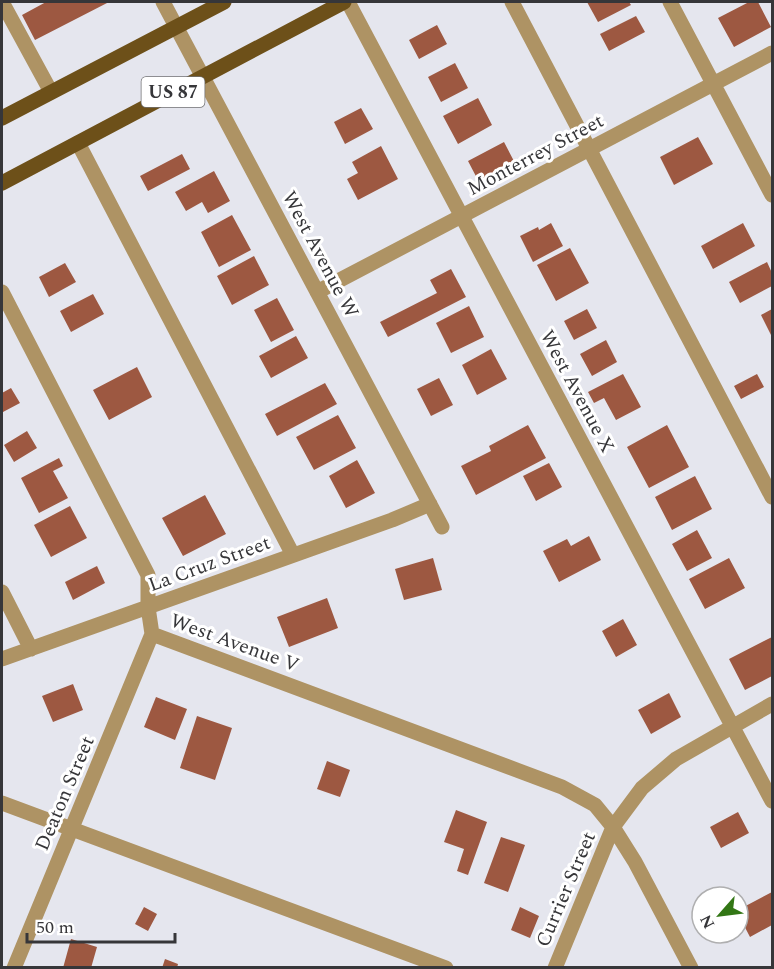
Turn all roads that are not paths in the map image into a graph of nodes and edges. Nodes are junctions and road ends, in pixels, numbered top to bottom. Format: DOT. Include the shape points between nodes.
graph roads {
  1 [pos="2,2"];
  2 [pos="163,2"];
  3 [pos="224,2"];
  4 [pos="346,2"];
  5 [pos="513,2"];
  6 [pos="670,2"];
  7 [pos="176,27"];
  8 [pos="772,53"];
  9 [pos="203,76"];
  10 [pos="714,84"];
  11 [pos="51,92"];
  12 [pos="2,118"];
  13 [pos="78,143"];
  14 [pos="590,149"];
  15 [pos="2,183"];
  16 [pos="772,195"];
  17 [pos="461,217"];
  18 [pos="2,292"];
  19 [pos="317,292"];
  20 [pos="772,497"];
  21 [pos="430,504"];
  22 [pos="442,527"];
  23 [pos="293,555"];
  24 [pos="2,592"];
  25 [pos="148,607"];
  26 [pos="152,634"];
  27 [pos="31,649"];
  28 [pos="2,659"];
  29 [pos="772,704"];
  30 [pos="733,725"];
  31 [pos="772,801"];
  32 [pos="2,803"];
  33 [pos="613,827"];
  34 [pos="71,829"];
  35 [pos="14,968"];
  36 [pos="446,968"];
  37 [pos="555,968"];
  38 [pos="691,968"];
  1 -- 11 [label="street"];
  2 -- 7 [label="street, West Avenue W"];
  3 -- 7 [label="main road, US 87"];
  4 -- 9 [label="main road, US 87"];
  4 -- 17 [label="street, West Avenue X"];
  5 -- 14 [label="street"];
  6 -- 10 [label="street"];
  7 -- 9 [label="street, West Avenue W"];
  7 -- 11 [label="main road, US 87"];
  8 -- 10 [label="street, Monterrey Street"];
  9 -- 13 [label="main road, US 87"];
  9 -- 19 [label="street, West Avenue W"];
  10 -- 14 [label="street, Monterrey Street"];
  10 -- 16 [label="street"];
  11 -- 12 [label="main road, US 87"];
  13 -- 15 [label="main road, US 87"];
  13 -- 23 [label="street"];
  14 -- 17 [label="street, Monterrey Street"];
  14 -- 20 [label="street"];
  17 -- 19 [label="street, Monterrey Street"];
  17 -- 30 [label="street, West Avenue X"];
  18 -- 25 [label="street, West Avenue V" via="148,575"];
  19 -- 21 [label="street, West Avenue W"];
  21 -- 22 [label="street, West Avenue W"];
  21 -- 23 [label="street, La Cruz Street"];
  23 -- 25 [label="street, La Cruz Street"];
  24 -- 27 [label="street"];
  25 -- 26 [label="street, West Avenue V"];
  25 -- 27 [label="street, La Cruz Street"];
  26 -- 33 [label="street, West Avenue V" via="562,787 595,805"];
  26 -- 34 [label="street, Deaton Street"];
  27 -- 28 [label="street, La Cruz Street"];
  29 -- 30 [label="street, Currier Street"];
  30 -- 31 [label="street, West Avenue X"];
  30 -- 33 [label="street, Currier Street" via="676,759 642,788"];
  32 -- 34 [label="street"];
  33 -- 37 [label="street, Currier Street"];
  33 -- 38 [label="street"];
  34 -- 35 [label="street, Deaton Street"];
  34 -- 36 [label="street"];
}
